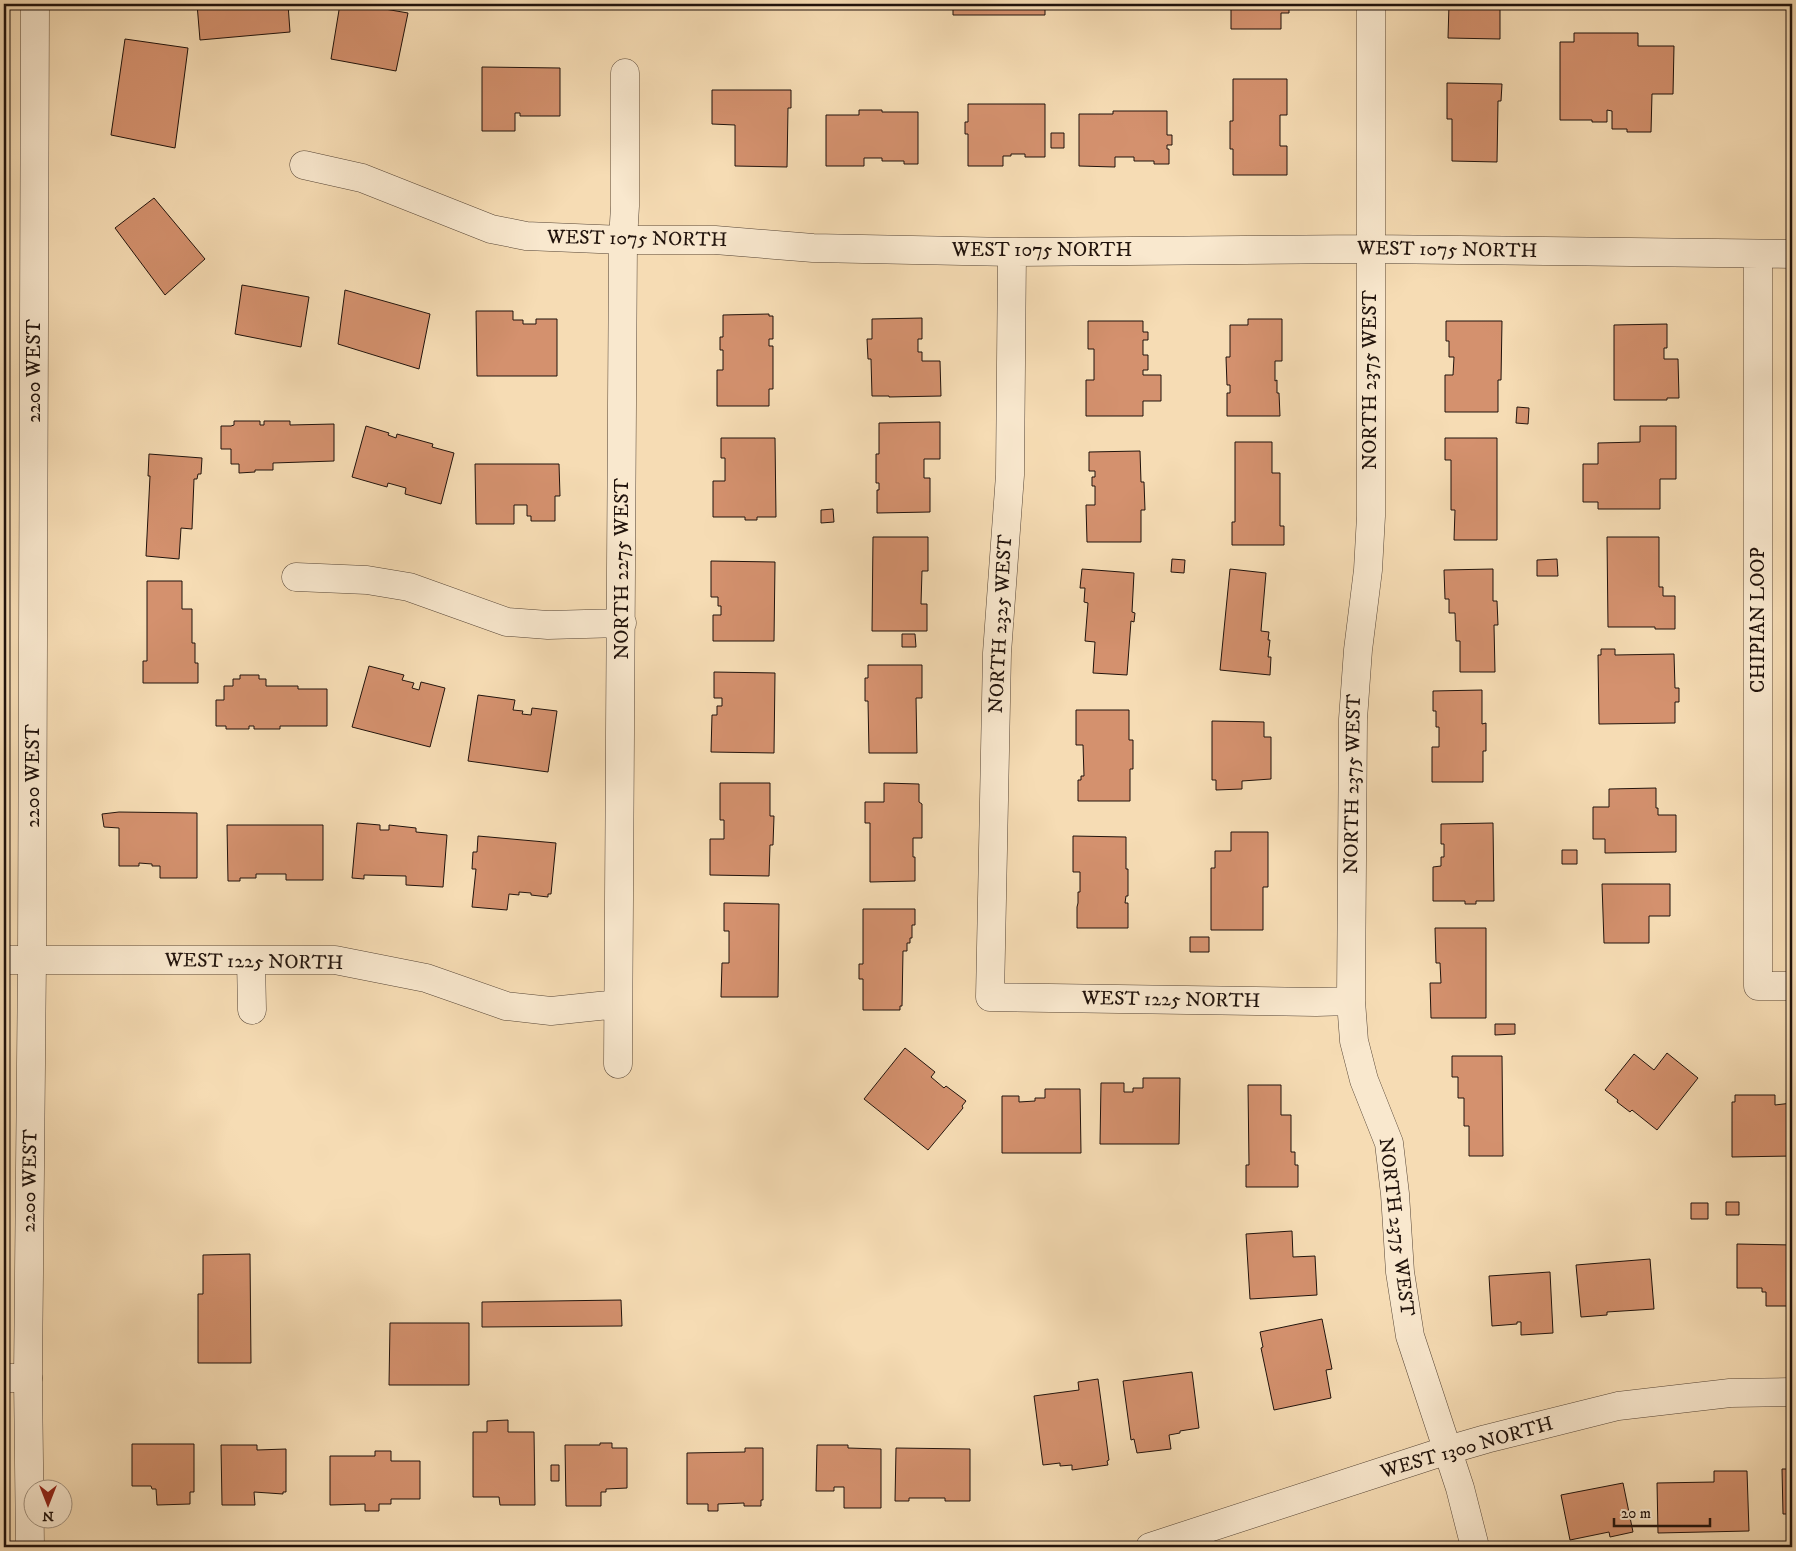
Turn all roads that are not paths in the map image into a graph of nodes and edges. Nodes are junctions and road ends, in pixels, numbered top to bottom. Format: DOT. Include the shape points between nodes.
graph roads {
  1 [pos="35,4"];
  2 [pos="1371,4"];
  3 [pos="624,74"];
  4 [pos="304,165"];
  5 [pos="623,240"];
  6 [pos="1370,249"];
  7 [pos="1012,252"];
  8 [pos="1758,254"];
  9 [pos="1792,254"];
  10 [pos="296,577"];
  11 [pos="622,623"];
  12 [pos="4,960"];
  13 [pos="32,960"];
  14 [pos="251,960"];
  15 [pos="1792,986"];
  16 [pos="990,997"];
  17 [pos="1351,1001"];
  18 [pos="618,1004"];
  19 [pos="252,1010"];
  20 [pos="618,1064"];
  21 [pos="16,1378"];
  22 [pos="1792,1392"];
  23 [pos="1448,1450"];
  24 [pos="30,1547"];
  25 [pos="1150,1547"];
  26 [pos="1475,1547"];
  1 -- 13 [label="street, 2200 WEST"];
  2 -- 6 [label="street, NORTH 2375 WEST"];
  3 -- 5 [label="street, NORTH 2275 WEST"];
  4 -- 5 [label="street, WEST 1075 NORTH" via="362,178 491,230 526,236"];
  5 -- 7 [label="street, WEST 1075 NORTH" via="715,240 813,248"];
  5 -- 11 [label="street, NORTH 2275 WEST"];
  6 -- 7 [label="street, WEST 1075 NORTH"];
  6 -- 8 [label="street, WEST 1075 NORTH"];
  6 -- 17 [label="street, NORTH 2375 WEST" via="1370,516 1368,570 1353,719"];
  7 -- 16 [label="street, NORTH 2325 WEST" via="1010,475 997,653"];
  8 -- 9 [label="street, WEST 1075 NORTH"];
  8 -- 15 [label="street, CHIPIAN LOOP" via="1758,986"];
  10 -- 11 [label="street" via="367,580 409,587 507,622 548,625"];
  11 -- 18 [label="street, NORTH 2275 WEST"];
  12 -- 13 [label="street, WEST 1225 NORTH"];
  13 -- 14 [label="street, WEST 1225 NORTH"];
  13 -- 21 [label="street, 2200 WEST"];
  14 -- 18 [label="street, WEST 1225 NORTH" via="335,960 426,978 506,1006 551,1011"];
  14 -- 19 [label="street"];
  16 -- 17 [label="street, WEST 1225 NORTH"];
  17 -- 23 [label="street, NORTH 2375 WEST" via="1354,1041 1364,1080 1389,1143 1400,1272 1410,1336"];
  18 -- 20 [label="street, NORTH 2275 WEST"];
  21 -- 24 [label="street, 2200 WEST"];
  22 -- 23 [label="street, WEST 1300 NORTH" via="1730,1393 1618,1406"];
  23 -- 25 [label="street, WEST 1300 NORTH"];
  23 -- 26 [label="street, NORTH 2375 WEST"];
}
